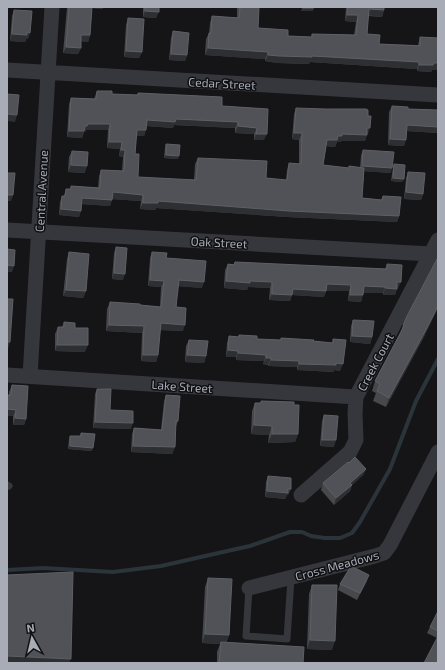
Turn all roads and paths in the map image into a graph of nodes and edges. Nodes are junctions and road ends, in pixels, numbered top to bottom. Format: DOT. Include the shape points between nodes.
graph roads {
  1 [pos="52,7"];
  2 [pos="7,70"];
  3 [pos="48,72"];
  4 [pos="438,95"];
  5 [pos="7,230"];
  6 [pos="39,232"];
  7 [pos="438,240"];
  8 [pos="431,254"];
  9 [pos="7,375"];
  10 [pos="30,376"];
  11 [pos="356,397"];
  12 [pos="438,452"];
  13 [pos="301,495"];
  14 [pos="291,578"];
  15 [pos="249,588"];
  1 -- 3 [label="street, Central Avenue"];
  2 -- 3 [label="street, Cedar Street"];
  3 -- 4 [label="street, Cedar Street"];
  3 -- 6 [label="street, Central Avenue"];
  5 -- 6 [label="street, Oak Street"];
  6 -- 8 [label="street, Oak Street"];
  6 -- 10 [label="street, Central Avenue"];
  7 -- 8 [label="street, Creek Court"];
  8 -- 11 [label="street, Creek Court"];
  9 -- 10 [label="street, Lake Street"];
  10 -- 11 [label="street, Lake Street"];
  11 -- 13 [label="street, Creek Court" via="356,440 350,452"];
  12 -- 14 [label="street, Cross Meadows" via="384,552"];
  14 -- 15 [label="street, Cross Meadows"];
  14 -- 15 [label="lane" via="287,639 246,636"];
}
